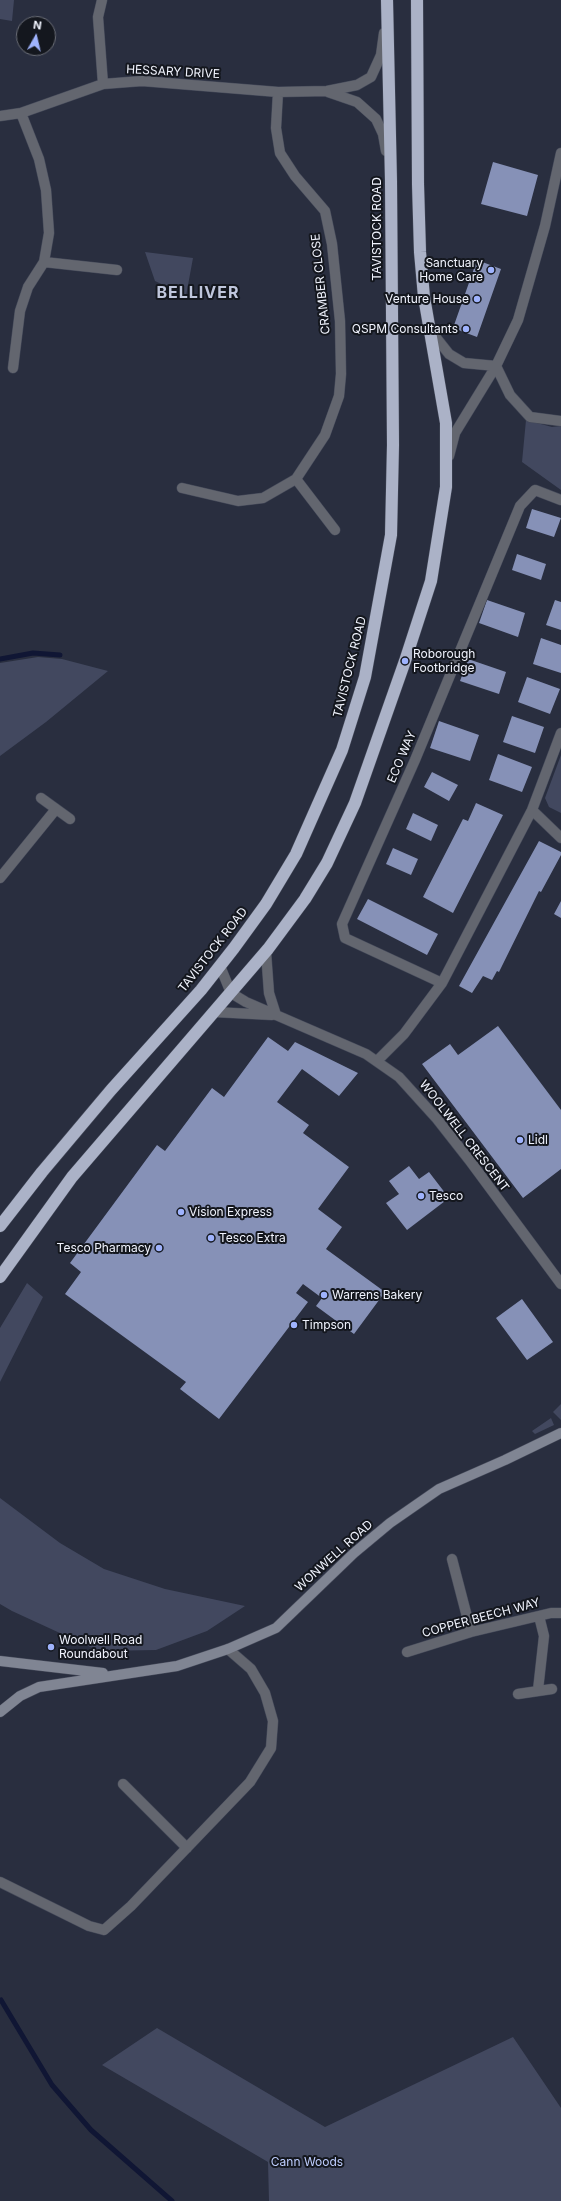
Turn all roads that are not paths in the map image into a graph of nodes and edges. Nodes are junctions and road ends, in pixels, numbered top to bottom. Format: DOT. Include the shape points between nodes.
graph roads {
  1 [pos="102,0"];
  2 [pos="417,0"];
  3 [pos="387,3"];
  4 [pos="103,84"];
  5 [pos="278,92"];
  6 [pos="327,92"];
  7 [pos="21,113"];
  8 [pos="0,116"];
  9 [pos="561,153"];
  10 [pos="391,181"];
  11 [pos="44,262"];
  12 [pos="117,270"];
  13 [pos="430,330"];
  14 [pos="496,366"];
  15 [pos="13,368"];
  16 [pos="561,421"];
  17 [pos="446,466"];
  18 [pos="296,479"];
  19 [pos="182,488"];
  20 [pos="561,500"];
  21 [pos="335,530"];
  22 [pos="561,733"];
  23 [pos="41,798"];
  24 [pos="56,809"];
  25 [pos="532,810"];
  26 [pos="70,819"];
  27 [pos="560,835"];
  28 [pos="0,878"];
  29 [pos="266,952"];
  30 [pos="220,966"];
  31 [pos="442,983"];
  32 [pos="231,993"];
  33 [pos="214,1012"];
  34 [pos="276,1015"];
  35 [pos="377,1061"];
  36 [pos="0,1226"];
  37 [pos="0,1277"];
  38 [pos="561,1284"];
  39 [pos="561,1433"];
  40 [pos="452,1559"];
  41 [pos="561,1613"];
  42 [pos="539,1616"];
  43 [pos="470,1632"];
  44 [pos="228,1649"];
  45 [pos="408,1652"];
  46 [pos="0,1661"];
  47 [pos="117,1675"];
  48 [pos="552,1689"];
  49 [pos="538,1690"];
  50 [pos="518,1694"];
  51 [pos="0,1712"];
  52 [pos="123,1784"];
  53 [pos="187,1848"];
  54 [pos="0,1882"];
  1 -- 4 [label="street" via="98,17"];
  2 -- 13 [label="highway" via="418,207 423,282"];
  3 -- 6 [label="street, HESSARY DRIVE" via="381,55 371,77 358,85"];
  3 -- 10 [label="highway, TAVISTOCK ROAD"];
  4 -- 5 [label="street, HESSARY DRIVE" via="136,81"];
  4 -- 7 [label="street, HESSARY DRIVE"];
  5 -- 6 [label="street, HESSARY DRIVE"];
  5 -- 18 [label="street, CRAMBER CLOSE" via="276,128 280,153 295,176 325,211 332,244 340,321 339,396 325,435"];
  6 -- 10 [label="street, HESSARY DRIVE" via="357,102 376,119 383,134"];
  7 -- 8 [label="street, HESSARY DRIVE"];
  7 -- 11 [label="street" via="39,159 46,190 50,233"];
  9 -- 14 [label="street" via="545,226 518,320"];
  10 -- 30 [label="highway, TAVISTOCK ROAD" via="391,534 365,677 340,757 296,854 266,904"];
  11 -- 12 [label="street"];
  11 -- 15 [label="street" via="28,287 20,311"];
  13 -- 14 [label="street" via="449,354 464,363"];
  13 -- 17 [label="highway" via="446,423"];
  14 -- 16 [label="street" via="510,395 530,417"];
  14 -- 17 [label="street" via="455,433"];
  17 -- 29 [label="highway" via="446,487 431,581 355,803 327,863 305,899"];
  18 -- 19 [label="street, CRAMBER CLOSE" via="263,498 238,501"];
  18 -- 21 [label="street"];
  20 -- 31 [label="street, ECO WAY" via="534,490 520,506 415,760 342,924 346,938"];
  22 -- 25 [label="street"];
  23 -- 24 [label="street"];
  24 -- 26 [label="street"];
  24 -- 28 [label="street"];
  25 -- 27 [label="street"];
  25 -- 31 [label="street"];
  29 -- 32 [label="highway"];
  29 -- 34 [label="street" via="269,993"];
  30 -- 32 [label="street"];
  30 -- 36 [label="highway, TAVISTOCK ROAD" via="101,1102"];
  31 -- 35 [label="street" via="404,1034"];
  32 -- 33 [label="highway"];
  32 -- 34 [label="street"];
  33 -- 34 [label="street, WOOLWELL CRESCENT" via="232,1015"];
  33 -- 37 [label="highway" via="72,1177"];
  34 -- 35 [label="street, WOOLWELL CRESCENT"];
  35 -- 38 [label="street, WOOLWELL CRESCENT" via="399,1077 437,1120"];
  39 -- 44 [label="street, WONWELL ROAD" via="506,1460 439,1488 360,1548 276,1628"];
  40 -- 43 [label="street"];
  41 -- 42 [label="street, COPPER BEECH WAY"];
  42 -- 43 [label="street, COPPER BEECH WAY"];
  42 -- 49 [label="street" via="544,1636"];
  43 -- 45 [label="street, COPPER BEECH WAY"];
  44 -- 47 [label="street, WONWELL ROAD" via="177,1666"];
  44 -- 53 [label="street" via="251,1669 265,1693 273,1721 271,1748 250,1782"];
  46 -- 47 [label="street, WONWELL ROAD"];
  47 -- 51 [label="street, WONWELL ROAD" via="39,1687 20,1696"];
  48 -- 49 [label="street"];
  49 -- 50 [label="street"];
  52 -- 53 [label="street"];
  53 -- 54 [label="street" via="104,1930 89,1926"];
}
